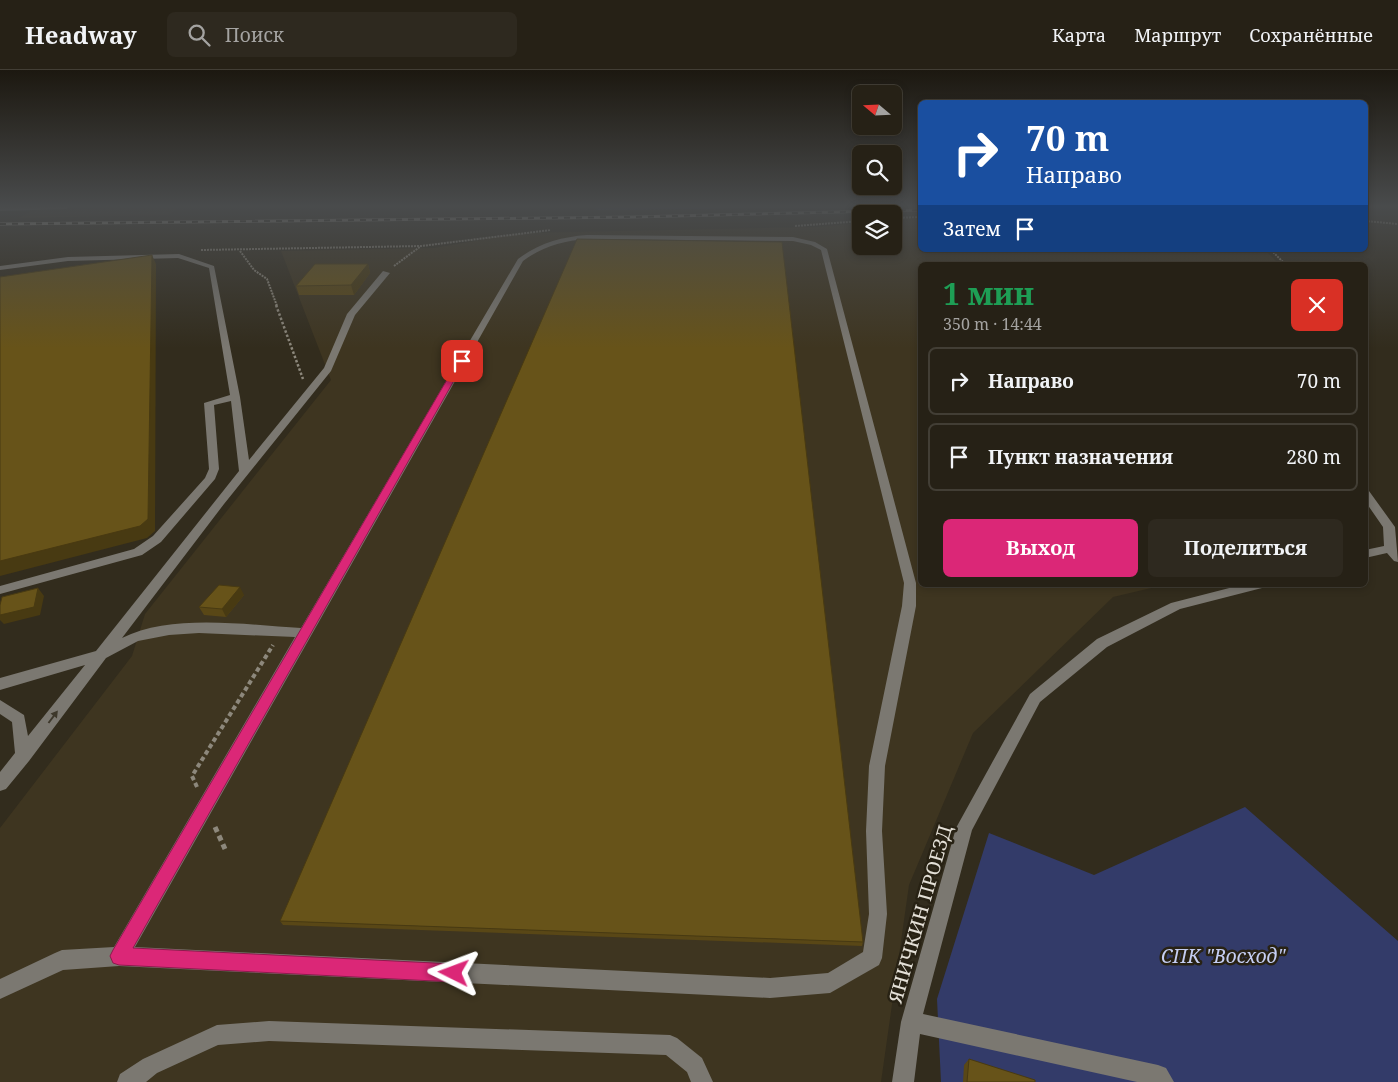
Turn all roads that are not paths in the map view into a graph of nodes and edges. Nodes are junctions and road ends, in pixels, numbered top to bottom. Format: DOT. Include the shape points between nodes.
graph roads {
  1 [pos="527,254"];
  2 [pos="825,254"];
  3 [pos="0,268"];
  4 [pos="386,273"];
  5 [pos="236,397"];
  6 [pos="245,472"];
  7 [pos="1368,497"];
  8 [pos="1394,553"];
  9 [pos="1368,554"];
  10 [pos="1250,587"];
  11 [pos="0,590"];
  12 [pos="304,632"];
  13 [pos="100,654"];
  14 [pos="0,684"];
  15 [pos="0,706"];
  16 [pos="23,756"];
  17 [pos="0,784"];
  18 [pos="119,956"];
  19 [pos="0,989"];
  20 [pos="911,1022"];
  21 [pos="128,1082"];
  22 [pos="702,1082"];
  23 [pos="903,1082"];
  24 [pos="1163,1082"];
  1 -- 12 [label="street" via="520,260"];
  2 -- 18 [label="street" via="910,584 910,606 877,766 874,831 878,914 872,958 830,983 770,988"];
  3 -- 5 [label="street" via="68,259 178,256 212,267"];
  4 -- 6 [label="street" via="351,314 328,368"];
  5 -- 6 [label="street"];
  5 -- 11 [label="street" via="209,403 214,469 210,479 157,539 138,552"];
  6 -- 13 [label="street"];
  7 -- 8 [label="street" via="1388,527"];
  8 -- 9 [label="street"];
  10 -- 20 [label="street, ЯНИЧКИН ПРОЕЗД" via="1176,606 1102,643 1035,698 964,828"];
  12 -- 13 [label="street" via="169,630 135,637"];
  12 -- 18 [label="street"];
  13 -- 14 [label="street"];
  16 -- 13 [label="street, one-way"];
  15 -- 16 [label="street" via="19,719"];
  16 -- 17 [label="street"];
  18 -- 19 [label="street" via="62,960"];
  20 -- 23 [label="street, ЯНИЧКИН ПРОЕЗД"];
  20 -- 24 [label="street" via="1158,1076"];
  21 -- 22 [label="street" via="150,1066 217,1035 270,1031 670,1045 695,1064"];
}
